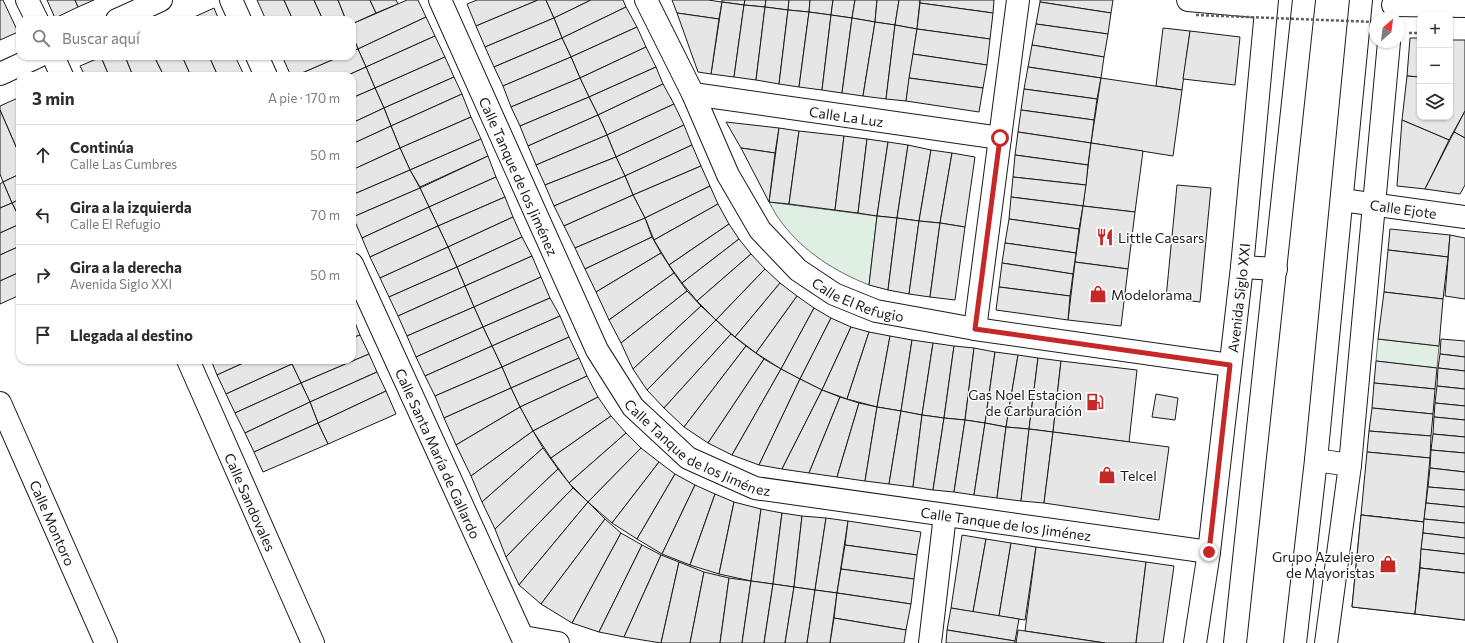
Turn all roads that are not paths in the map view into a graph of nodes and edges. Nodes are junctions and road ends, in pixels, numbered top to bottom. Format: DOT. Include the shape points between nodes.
graph roads {
  1 [pos="27,0"];
  2 [pos="161,0"];
  3 [pos="231,0"];
  4 [pos="440,0"];
  5 [pos="646,0"];
  6 [pos="1018,0"];
  7 [pos="1304,0"];
  8 [pos="1361,0"];
  9 [pos="1266,3"];
  10 [pos="1465,6"];
  11 [pos="1192,8"];
  12 [pos="1393,8"];
  13 [pos="34,16"];
  14 [pos="126,16"];
  15 [pos="238,16"];
  16 [pos="1387,48"];
  17 [pos="30,60"];
  18 [pos="55,60"];
  19 [pos="259,60"];
  20 [pos="60,72"];
  21 [pos="264,72"];
  22 [pos="0,74"];
  23 [pos="693,94"];
  24 [pos="1000,138"];
  25 [pos="1342,200"];
  26 [pos="1374,204"];
  27 [pos="1465,217"];
  28 [pos="1242,267"];
  29 [pos="1276,269"];
  30 [pos="356,273"];
  31 [pos="975,329"];
  32 [pos="190,364"];
  33 [pos="1230,365"];
  34 [pos="0,403"];
  35 [pos="1316,460"];
  36 [pos="1350,465"];
  37 [pos="945,515"];
  38 [pos="1209,552"];
  39 [pos="524,640"];
  40 [pos="106,643"];
  41 [pos="313,643"];
  42 [pos="558,643"];
  43 [pos="930,643"];
  44 [pos="1195,643"];
  45 [pos="1235,643"];
  46 [pos="1295,643"];
  47 [pos="1326,643"];
  1 -- 13 [label="main road"];
  2 -- 14 [label="main road"];
  3 -- 15 [label="main road"];
  4 -- 37 [label="main road, Calle Tanque de los Jiménez" via="597,350 633,407 688,458 755,488"];
  5 -- 23 [label="main road, Calle El Refugio"];
  6 -- 24 [label="main road"];
  7 -- 29 [label="main road"];
  8 -- 25 [label="main road"];
  9 -- 11 [label="main road"];
  9 -- 28 [label="main road, Avenida Siglo XXI"];
  10 -- 12 [label="main road"];
  16 -- 26 [label="main road"];
  17 -- 22 [label="main road"];
  18 -- 20 [label="main road"];
  19 -- 21 [label="main road"];
  23 -- 24 [label="main road, Calle La Luz"];
  23 -- 31 [label="main road, Calle El Refugio" via="728,175 760,230 798,270 834,294 876,311"];
  24 -- 31 [label="main road"];
  25 -- 26 [label="main road, Calle Ejote"];
  25 -- 35 [label="main road"];
  26 -- 27 [label="main road, Calle Ejote"];
  26 -- 36 [label="main road"];
  28 -- 29 [label="main road"];
  28 -- 33 [label="main road, Avenida Siglo XXI"];
  29 -- 45 [label="main road"];
  30 -- 39 [label="main road, Calle Santa María de Gallardo"];
  31 -- 33 [label="main road, Calle El Refugio"];
  32 -- 41 [label="main road, Calle Sandovales"];
  33 -- 38 [label="main road, Avenida Siglo XXI"];
  34 -- 40 [label="main road, Calle Montoro"];
  35 -- 36 [label="main road"];
  35 -- 46 [label="main road"];
  36 -- 47 [label="main road"];
  37 -- 38 [label="main road, Calle Tanque de los Jiménez"];
  37 -- 43 [label="main road"];
  38 -- 44 [label="main road, Avenida Siglo XXI"];
  39 -- 42 [label="main road"];
}
